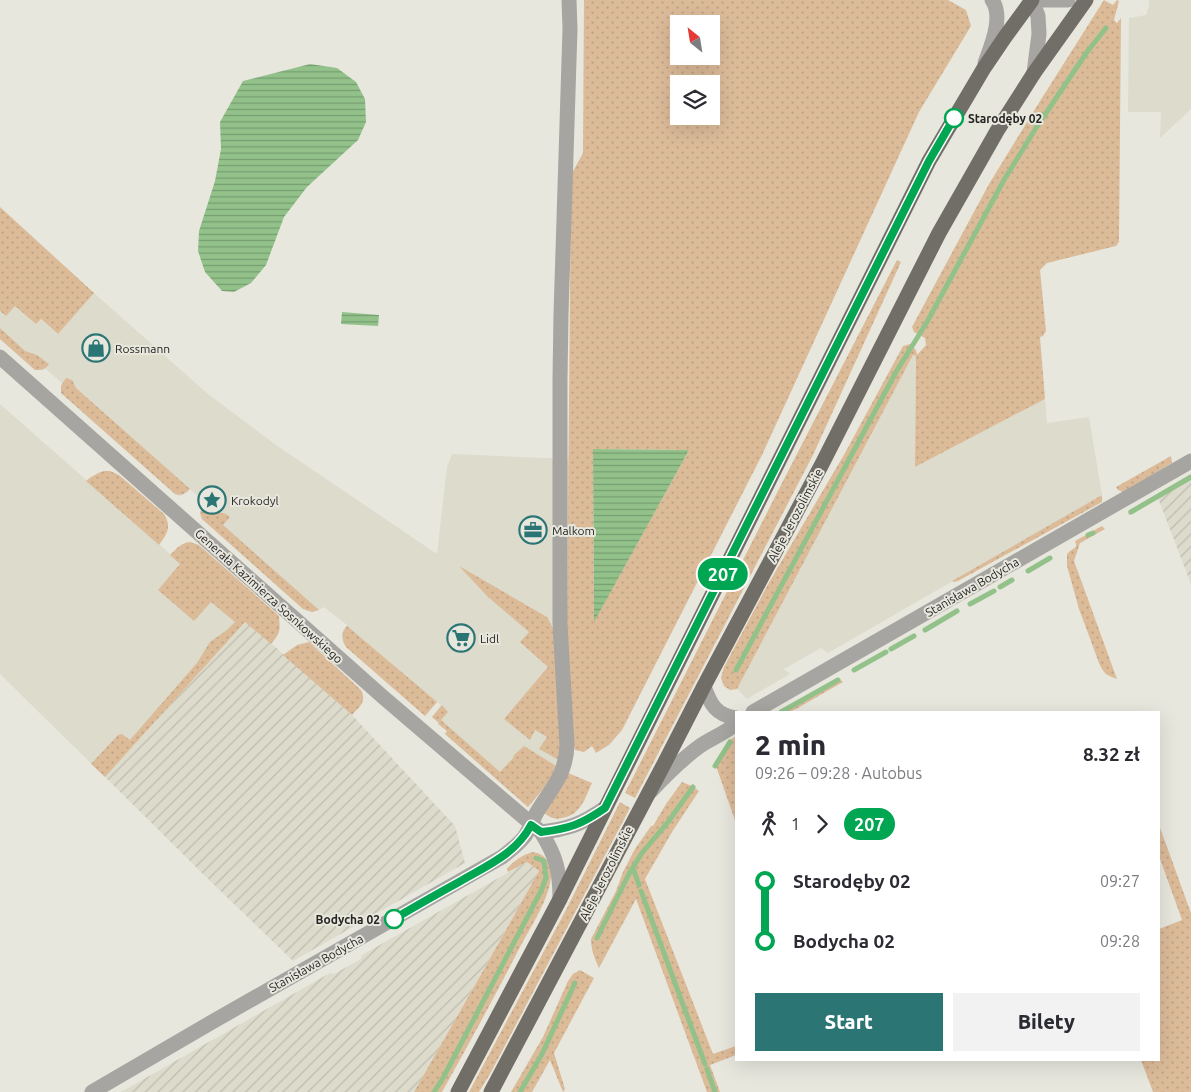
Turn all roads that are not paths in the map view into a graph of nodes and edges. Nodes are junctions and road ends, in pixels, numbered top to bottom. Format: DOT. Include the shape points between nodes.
graph roads {
  1 [pos="569,0"];
  2 [pos="992,0"];
  3 [pos="1032,0"];
  4 [pos="1036,0"];
  5 [pos="1068,0"];
  6 [pos="1086,0"];
  7 [pos="984,68"];
  8 [pos="1034,74"];
  9 [pos="0,357"];
  10 [pos="1191,461"];
  11 [pos="704,686"];
  12 [pos="755,711"];
  13 [pos="735,718"];
  14 [pos="735,725"];
  15 [pos="647,796"];
  16 [pos="605,808"];
  17 [pos="536,829"];
  18 [pos="560,899"];
  19 [pos="92,1092"];
  20 [pos="458,1092"];
  21 [pos="491,1092"];
  1 -- 17 [label="street, Stanisława Bodycha" via="560,380 560,624 567,745 560,776 536,813"];
  2 -- 7 [label="street" via="997,23"];
  3 -- 7 [label="main road"];
  3 -- 8 [label="street" via="1038,16 1039,34"];
  4 -- 5 [label="street"];
  6 -- 8 [label="main road, Aleje Jerozolimskie"];
  7 -- 16 [label="main road" via="929,161"];
  8 -- 11 [label="main road, Aleje Jerozolimskie" via="997,131 939,233 822,464"];
  9 -- 17 [label="street, Generała Kazimierza Sosnkowskiego"];
  10 -- 12 [label="street, Stanisława Bodycha"];
  11 -- 13 [label="street" via="714,708"];
  11 -- 15 [label="main road, Aleje Jerozolimskie"];
  14 -- 15 [label="street" via="699,747"];
  15 -- 21 [label="main road, Aleje Jerozolimskie"];
  16 -- 17 [label="street" via="575,826 559,830"];
  16 -- 18 [label="main road"];
  17 -- 18 [label="street, Generała Kazimierza Sosnkowskiego" via="550,847 557,864"];
  17 -- 19 [label="street, Stanisława Bodycha" via="502,857"];
  18 -- 20 [label="main road"];
}
